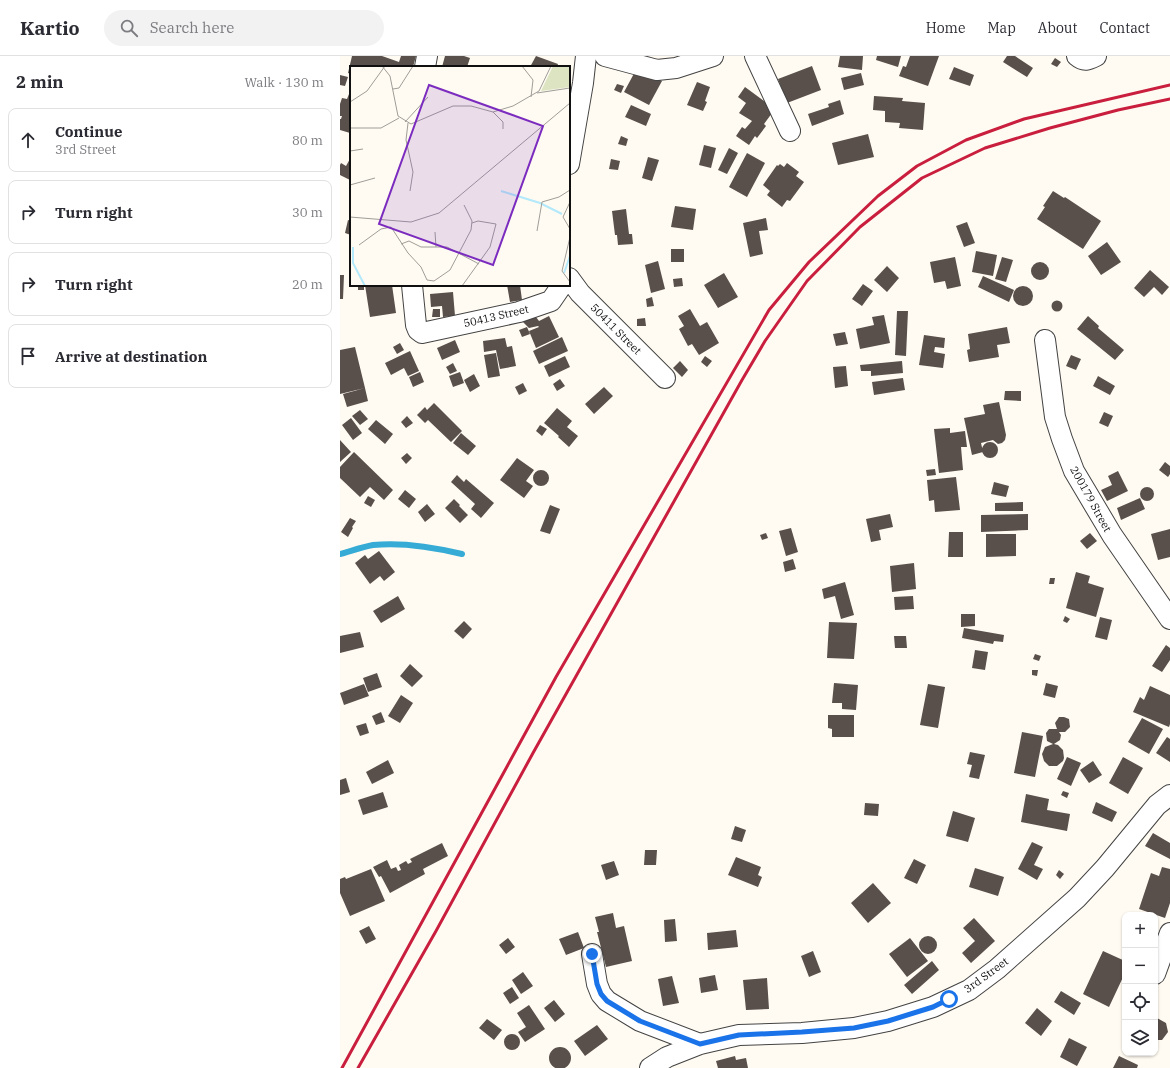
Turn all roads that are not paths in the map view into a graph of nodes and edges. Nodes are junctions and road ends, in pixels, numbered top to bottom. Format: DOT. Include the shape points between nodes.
graph roads {
  1 [pos="427,56"];
  2 [pos="586,56"];
  3 [pos="605,56"];
  4 [pos="713,56"];
  5 [pos="755,56"];
  6 [pos="1077,56"];
  7 [pos="1096,56"];
  8 [pos="425,66"];
  9 [pos="790,131"];
  10 [pos="570,158"];
  11 [pos="570,279"];
  12 [pos="412,286"];
  13 [pos="561,286"];
  14 [pos="1045,340"];
  15 [pos="664,378"];
  16 [pos="1170,619"];
  17 [pos="1170,795"];
  18 [pos="1170,933"];
  19 [pos="592,954"];
  20 [pos="1158,966"];
  21 [pos="700,1044"];
  22 [pos="650,1068"];
  1 -- 8 [label="street"];
  2 -- 10 [label="street"];
  3 -- 4 [label="street" via="657,70 676,68"];
  5 -- 9 [label="street"];
  6 -- 7 [label="street" via="1085,60"];
  11 -- 15 [label="street, 50411 Street" via="580,293"];
  12 -- 13 [label="street, 50413 Street" via="416,326 422,333 519,312 551,302"];
  14 -- 16 [label="street, 200179 Street" via="1055,417 1074,471 1112,535"];
  17 -- 21 [label="street, 3rd Street" via="1158,805 1077,898 997,969 968,990 933,1007 854,1028 739,1035"];
  18 -- 20 [label="street"];
  19 -- 21 [label="street" via="597,984 607,1001 640,1021"];
  21 -- 22 [label="street, 3rd Street" via="667,1057"];
}
